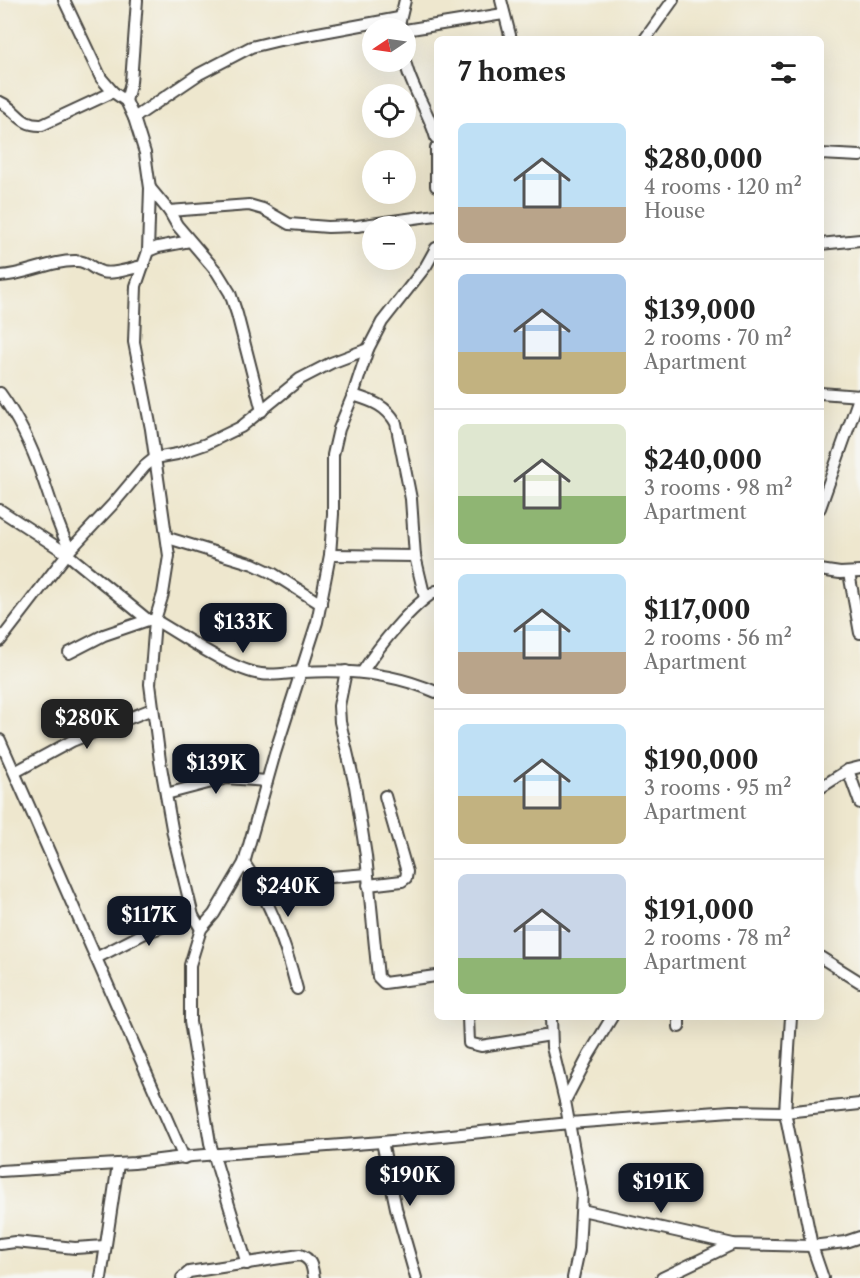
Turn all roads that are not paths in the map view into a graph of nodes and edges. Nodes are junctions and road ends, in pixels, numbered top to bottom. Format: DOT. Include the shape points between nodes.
graph roads {
  1 [pos="64,0"];
  2 [pos="137,0"];
  3 [pos="405,0"];
  4 [pos="673,0"];
  5 [pos="504,1"];
  6 [pos="503,14"];
  7 [pos="400,18"];
  8 [pos="362,28"];
  9 [pos="416,28"];
  10 [pos="510,36"];
  11 [pos="647,36"];
  12 [pos="409,72"];
  13 [pos="112,92"];
  14 [pos="126,101"];
  15 [pos="0,102"];
  16 [pos="134,118"];
  17 [pos="434,130"];
  18 [pos="824,154"];
  19 [pos="860,156"];
  20 [pos="150,188"];
  21 [pos="169,211"];
  22 [pos="434,215"];
  23 [pos="860,240"];
  24 [pos="190,241"];
  25 [pos="824,244"];
  26 [pos="148,251"];
  27 [pos="434,254"];
  28 [pos="143,266"];
  29 [pos="0,276"];
  30 [pos="368,349"];
  31 [pos="0,393"];
  32 [pos="824,393"];
  33 [pos="353,395"];
  34 [pos="860,395"];
  35 [pos="262,411"];
  36 [pos="155,458"];
  37 [pos="824,497"];
  38 [pos="0,510"];
  39 [pos="168,538"];
  40 [pos="68,552"];
  41 [pos="330,555"];
  42 [pos="415,556"];
  43 [pos="824,570"];
  44 [pos="855,572"];
  45 [pos="434,592"];
  46 [pos="425,598"];
  47 [pos="321,604"];
  48 [pos="151,620"];
  49 [pos="860,633"];
  50 [pos="0,641"];
  51 [pos="69,653"];
  52 [pos="346,671"];
  53 [pos="363,671"];
  54 [pos="300,672"];
  55 [pos="434,691"];
  56 [pos="152,709"];
  57 [pos="0,740"];
  58 [pos="860,766"];
  59 [pos="848,770"];
  60 [pos="15,772"];
  61 [pos="267,781"];
  62 [pos="824,785"];
  63 [pos="166,794"];
  64 [pos="385,796"];
  65 [pos="860,803"];
  66 [pos="244,863"];
  67 [pos="368,879"];
  68 [pos="259,883"];
  69 [pos="193,916"];
  70 [pos="201,929"];
  71 [pos="96,958"];
  72 [pos="824,960"];
  73 [pos="434,976"];
  74 [pos="860,982"];
  75 [pos="297,989"];
  76 [pos="468,1020"];
  77 [pos="551,1020"];
  78 [pos="610,1020"];
  79 [pos="791,1020"];
  80 [pos="551,1035"];
  81 [pos="566,1101"];
  82 [pos="860,1104"];
  83 [pos="785,1112"];
  84 [pos="570,1123"];
  85 [pos="382,1142"];
  86 [pos="215,1154"];
  87 [pos="184,1158"];
  88 [pos="118,1164"];
  89 [pos="0,1171"];
  90 [pos="582,1210"];
  91 [pos="860,1237"];
  92 [pos="0,1244"];
  93 [pos="734,1244"];
  94 [pos="105,1246"];
  95 [pos="812,1246"];
  96 [pos="247,1264"];
  97 [pos="101,1278"];
  98 [pos="182,1278"];
  99 [pos="314,1278"];
  100 [pos="416,1278"];
  101 [pos="573,1278"];
  102 [pos="662,1278"];
  103 [pos="823,1278"];
  1 -- 13 [label="street" via="91,61"];
  2 -- 14 [label="street"];
  3 -- 7 [label="street"];
  4 -- 11 [label="street"];
  5 -- 6 [label="street"];
  6 -- 9 [label="street"];
  6 -- 10 [label="street"];
  8 -- 16 [label="street" via="250,47 199,74"];
  12 -- 17 [label="street"];
  13 -- 14 [label="street"];
  13 -- 15 [label="street" via="32,126"];
  14 -- 16 [label="street"];
  16 -- 20 [label="street"];
  18 -- 19 [label="street"];
  20 -- 21 [label="street"];
  20 -- 26 [label="street"];
  21 -- 22 [label="street" via="249,205 289,224 328,227"];
  21 -- 24 [label="street"];
  23 -- 25 [label="street"];
  24 -- 26 [label="street"];
  24 -- 35 [label="street" via="230,294"];
  26 -- 28 [label="street"];
  27 -- 30 [label="street" via="382,322"];
  28 -- 29 [label="street" via="101,272 78,261"];
  28 -- 36 [label="street" via="136,286 134,342"];
  30 -- 33 [label="street"];
  30 -- 35 [label="street" via="300,379"];
  31 -- 40 [label="street" via="27,440"];
  32 -- 34 [label="street"];
  33 -- 41 [label="street" via="333,455"];
  33 -- 42 [label="street" via="381,405 396,423 411,499"];
  34 -- 37 [label="street"];
  35 -- 36 [label="street" via="241,427 206,444"];
  36 -- 39 [label="street"];
  36 -- 40 [label="street"];
  38 -- 40 [label="street"];
  39 -- 47 [label="street" via="253,564"];
  39 -- 48 [label="street" via="163,594"];
  40 -- 48 [label="street"];
  40 -- 50 [label="street"];
  41 -- 42 [label="street"];
  41 -- 47 [label="street"];
  42 -- 46 [label="street"];
  43 -- 44 [label="street"];
  44 -- 49 [label="street"];
  45 -- 46 [label="street"];
  46 -- 53 [label="street" via="376,651"];
  47 -- 54 [label="street"];
  48 -- 51 [label="street" via="104,635"];
  48 -- 54 [label="street" via="240,668 259,674"];
  48 -- 56 [label="street"];
  52 -- 53 [label="street"];
  52 -- 54 [label="street"];
  52 -- 67 [label="street" via="340,722 355,786"];
  53 -- 55 [label="street"];
  54 -- 61 [label="street"];
  56 -- 60 [label="street" via="72,741"];
  56 -- 63 [label="street"];
  57 -- 60 [label="street"];
  58 -- 59 [label="street"];
  59 -- 62 [label="street"];
  59 -- 65 [label="street"];
  60 -- 71 [label="street"];
  61 -- 63 [label="street" via="227,778"];
  61 -- 66 [label="street"];
  63 -- 69 [label="street"];
  64 -- 67 [label="street" via="406,878"];
  66 -- 68 [label="street"];
  66 -- 70 [label="street"];
  67 -- 68 [label="street"];
  67 -- 73 [label="street" via="380,981"];
  68 -- 75 [label="street"];
  69 -- 70 [label="street"];
  69 -- 71 [label="street" via="145,933"];
  70 -- 86 [label="street" via="190,965 190,1023"];
  71 -- 87 [label="street"];
  72 -- 74 [label="street"];
  76 -- 80 [label="street" via="469,1043 481,1046"];
  77 -- 80 [label="street"];
  78 -- 81 [label="street"];
  79 -- 83 [label="street"];
  80 -- 81 [label="street"];
  81 -- 84 [label="street"];
  82 -- 83 [label="street"];
  83 -- 84 [label="street" via="731,1111"];
  83 -- 95 [label="street"];
  84 -- 85 [label="street"];
  84 -- 90 [label="street"];
  85 -- 86 [label="street"];
  85 -- 100 [label="street"];
  86 -- 87 [label="street"];
  86 -- 96 [label="street"];
  87 -- 88 [label="street"];
  88 -- 89 [label="street"];
  88 -- 94 [label="street"];
  90 -- 93 [label="street"];
  90 -- 101 [label="street"];
  91 -- 95 [label="street"];
  92 -- 94 [label="street"];
  93 -- 95 [label="street"];
  93 -- 102 [label="street"];
  94 -- 97 [label="street"];
  95 -- 103 [label="street"];
  96 -- 98 [label="street" via="189,1272"];
  96 -- 99 [label="street" via="306,1257"];
}
